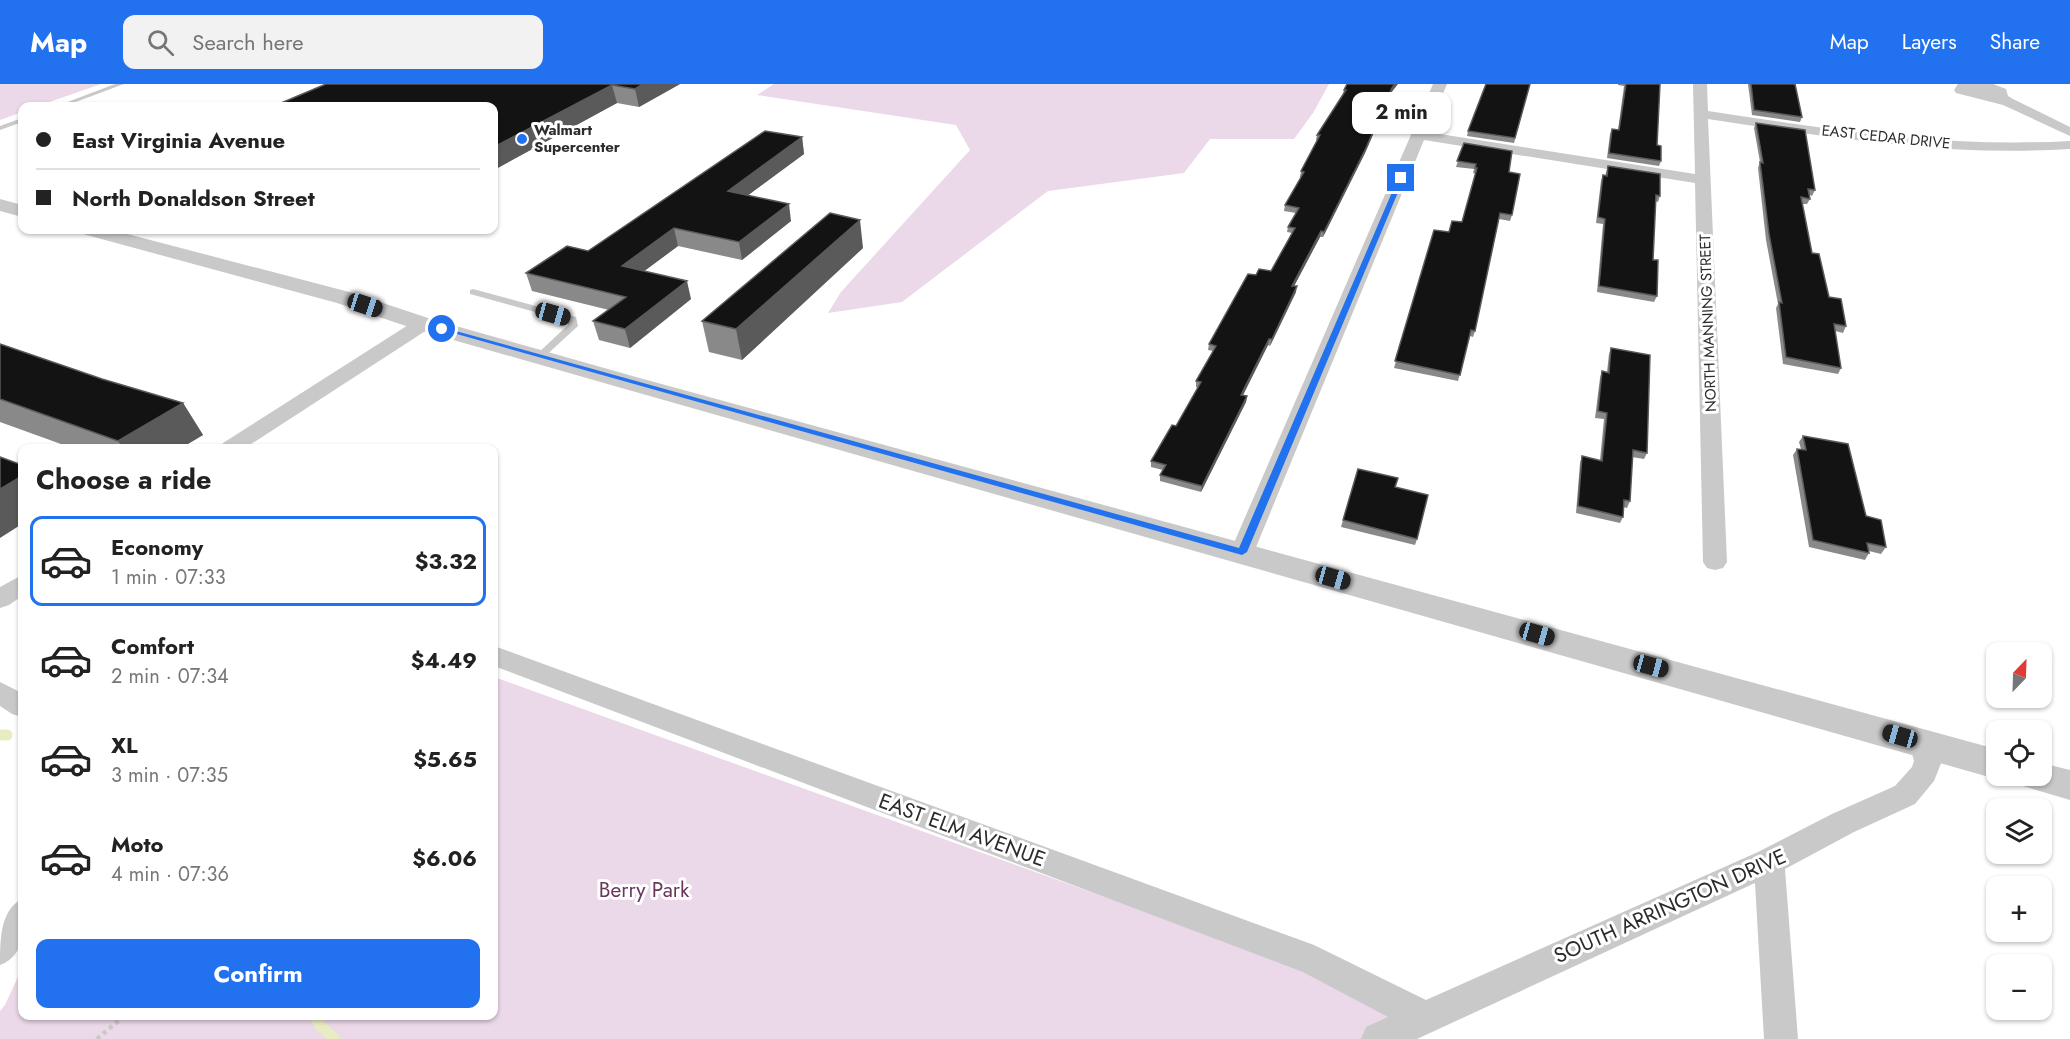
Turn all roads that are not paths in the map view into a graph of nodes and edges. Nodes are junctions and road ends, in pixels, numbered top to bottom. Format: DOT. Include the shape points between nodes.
graph roads {
  1 [pos="121,84"];
  2 [pos="1440,84"];
  3 [pos="1700,84"];
  4 [pos="71,102"];
  5 [pos="2008,102"];
  6 [pos="1702,114"];
  7 [pos="18,121"];
  8 [pos="0,128"];
  9 [pos="2070,132"];
  10 [pos="1419,135"];
  11 [pos="2070,145"];
  12 [pos="1704,180"];
  13 [pos="0,205"];
  14 [pos="18,210"];
  15 [pos="105,234"];
  16 [pos="473,292"];
  17 [pos="423,324"];
  18 [pos="539,357"];
  19 [pos="237,444"];
  20 [pos="1242,552"];
  21 [pos="1715,562"];
  22 [pos="18,587"];
  23 [pos="0,599"];
  24 [pos="498,658"];
  25 [pos="0,692"];
  26 [pos="18,704"];
  27 [pos="1923,742"];
  28 [pos="1986,761"];
  29 [pos="2052,780"];
  30 [pos="2070,785"];
  31 [pos="1769,862"];
  32 [pos="18,921"];
  33 [pos="0,950"];
  34 [pos="1424,1017"];
  35 [pos="1378,1039"];
  36 [pos="1781,1039"];
  1 -- 4 [label="lane"];
  2 -- 10 [label="street"];
  3 -- 6 [label="street, NORTH MANNING STREET"];
  5 -- 9 [label="street"];
  6 -- 11 [label="street, EAST CEDAR DRIVE" via="1927,144 2037,148"];
  6 -- 12 [label="street, NORTH MANNING STREET"];
  7 -- 8 [label="lane"];
  10 -- 12 [label="street"];
  10 -- 20 [label="street"];
  12 -- 21 [label="street, NORTH MANNING STREET"];
  13 -- 14 [label="street"];
  15 -- 17 [label="street" via="345,298"];
  16 -- 18 [label="lane" via="573,320 573,326"];
  17 -- 18 [label="street"];
  17 -- 19 [label="street"];
  18 -- 20 [label="street"];
  20 -- 27 [label="street"];
  22 -- 23 [label="street"];
  24 -- 34 [label="street, EAST ELM AVENUE" via="1314,961"];
  25 -- 26 [label="street"];
  27 -- 28 [label="street"];
  27 -- 31 [label="street, SOUTH ARRINGTON DRIVE" via="1928,761 1924,773 1905,795"];
  29 -- 30 [label="street"];
  31 -- 34 [label="street, SOUTH ARRINGTON DRIVE"];
  31 -- 36 [label="street"];
  32 -- 33 [label="street"];
  34 -- 35 [label="street, SOUTH ARRINGTON DRIVE"];
}
